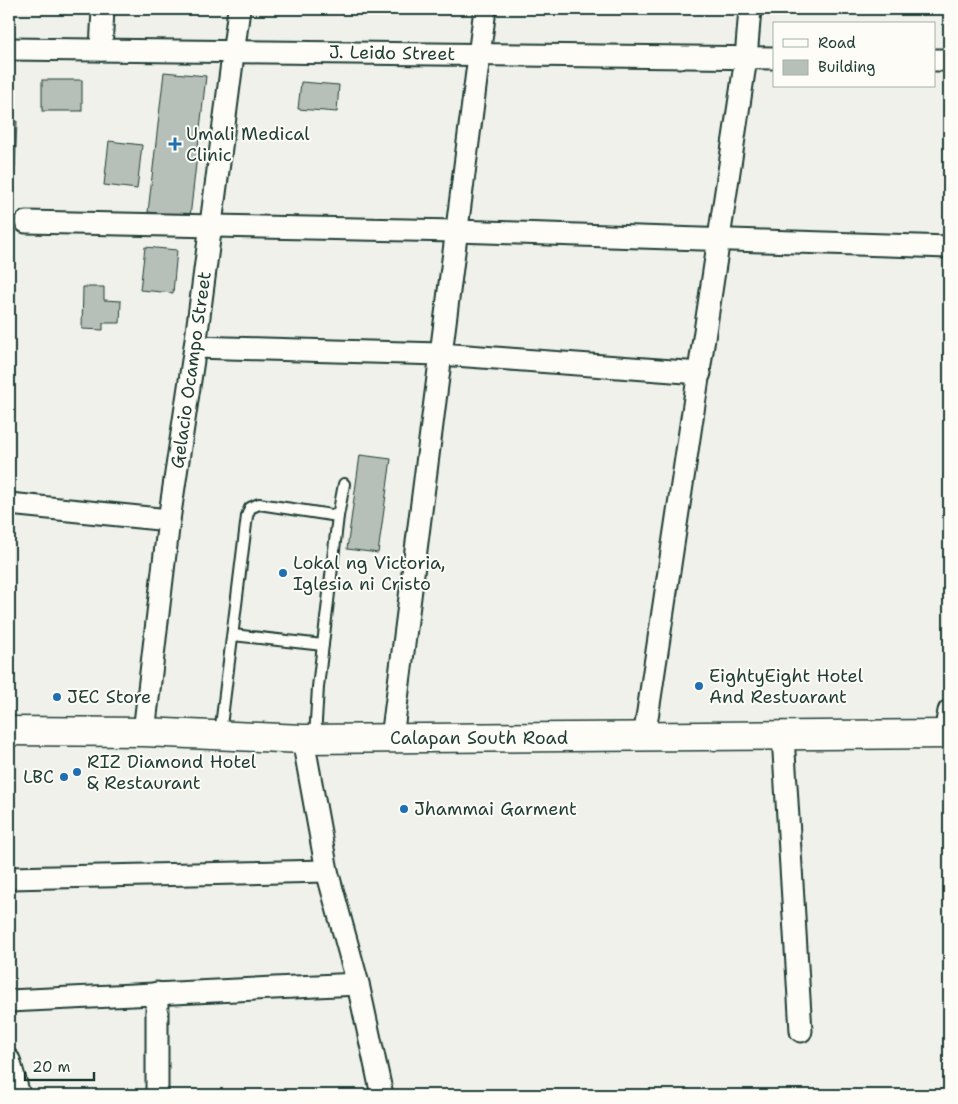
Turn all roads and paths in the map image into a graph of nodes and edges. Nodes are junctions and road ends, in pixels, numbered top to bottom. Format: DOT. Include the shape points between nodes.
graph roads {
  1 [pos="103,9"];
  2 [pos="239,9"];
  3 [pos="485,9"];
  4 [pos="750,9"];
  5 [pos="9,49"];
  6 [pos="101,50"];
  7 [pos="234,52"];
  8 [pos="479,54"];
  9 [pos="746,58"];
  10 [pos="773,58"];
  11 [pos="936,60"];
  12 [pos="949,60"];
  13 [pos="26,222"];
  14 [pos="211,226"];
  15 [pos="456,231"];
  16 [pos="720,239"];
  17 [pos="949,247"];
  18 [pos="195,347"];
  19 [pos="440,354"];
  20 [pos="700,373"];
  21 [pos="344,484"];
  22 [pos="9,504"];
  23 [pos="338,516"];
  24 [pos="169,520"];
  25 [pos="233,635"];
  26 [pos="323,644"];
  27 [pos="948,727"];
  28 [pos="9,731"];
  29 [pos="144,732"];
  30 [pos="220,735"];
  31 [pos="782,736"];
  32 [pos="392,738"];
  33 [pos="644,738"];
  34 [pos="309,739"];
  35 [pos="327,871"];
  36 [pos="9,878"];
  37 [pos="358,984"];
  38 [pos="157,993"];
  39 [pos="9,1001"];
  40 [pos="801,1031"];
  41 [pos="9,1060"];
  42 [pos="20,1095"];
  43 [pos="157,1095"];
  44 [pos="382,1095"];
  1 -- 6 [label="street"];
  2 -- 7 [label="street, Gelacio Ocampo Street"];
  3 -- 8 [label="street"];
  4 -- 9 [label="street"];
  5 -- 6 [label="street, J. Leido Street"];
  6 -- 7 [label="street, J. Leido Street"];
  7 -- 8 [label="street, J. Leido Street"];
  7 -- 14 [label="street, Gelacio Ocampo Street"];
  8 -- 9 [label="street, J. Leido Street"];
  8 -- 15 [label="street"];
  9 -- 10 [label="street, J. Leido Street"];
  9 -- 16 [label="street"];
  11 -- 12 [label="street"];
  13 -- 14 [label="street"];
  14 -- 15 [label="street"];
  14 -- 18 [label="street, Gelacio Ocampo Street"];
  15 -- 16 [label="street"];
  15 -- 19 [label="street"];
  16 -- 17 [label="street"];
  16 -- 20 [label="street"];
  18 -- 19 [label="street"];
  18 -- 24 [label="street, Gelacio Ocampo Street"];
  19 -- 20 [label="street"];
  19 -- 32 [label="street"];
  20 -- 33 [label="street"];
  21 -- 23 [label="lane"];
  22 -- 24 [label="street"];
  23 -- 25 [label="lane" via="259,504 250,508"];
  23 -- 26 [label="lane"];
  24 -- 29 [label="street, Gelacio Ocampo Street"];
  25 -- 26 [label="lane"];
  25 -- 30 [label="lane"];
  26 -- 34 [label="lane"];
  27 -- 31 [label="highway, Calapan South Road"];
  28 -- 29 [label="highway, Calapan South Road"];
  29 -- 30 [label="highway, Calapan South Road"];
  30 -- 34 [label="highway, Calapan South Road"];
  31 -- 33 [label="highway, Calapan South Road"];
  31 -- 40 [label="street"];
  32 -- 33 [label="highway, Calapan South Road"];
  32 -- 34 [label="highway, Calapan South Road"];
  34 -- 35 [label="street"];
  35 -- 36 [label="street"];
  35 -- 37 [label="street"];
  37 -- 38 [label="street"];
  37 -- 44 [label="street"];
  38 -- 39 [label="street"];
  38 -- 43 [label="street"];
  41 -- 42 [label="street"];
}
